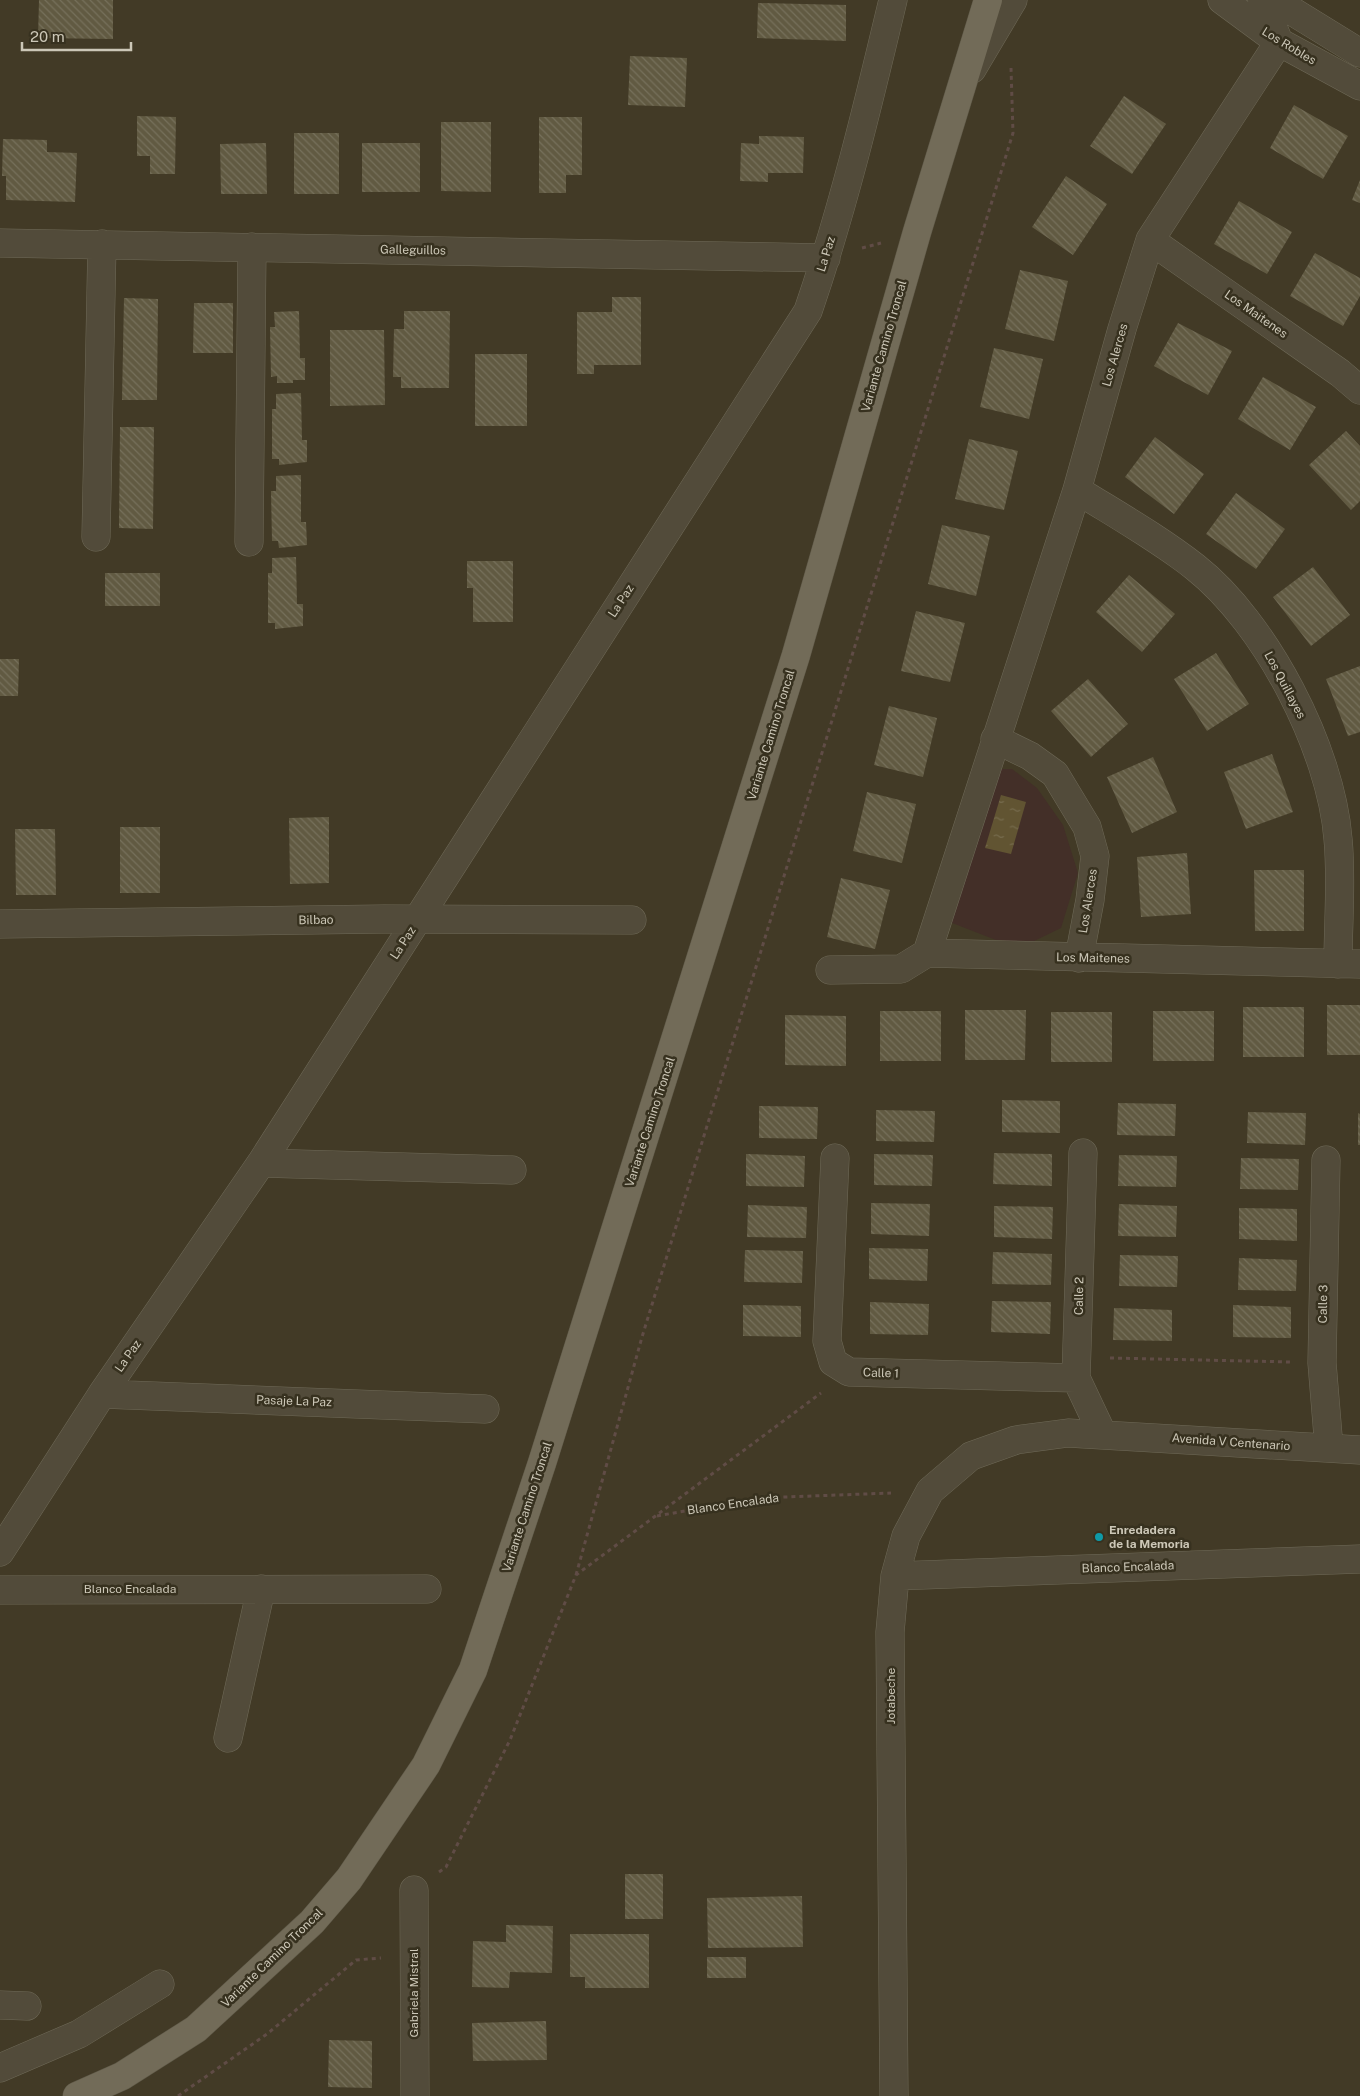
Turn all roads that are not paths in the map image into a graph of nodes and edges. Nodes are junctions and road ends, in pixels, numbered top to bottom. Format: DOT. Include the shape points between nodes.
graph roads {
  1 [pos="893,0"];
  2 [pos="988,0"];
  3 [pos="1013,0"];
  4 [pos="1222,0"];
  5 [pos="1262,0"];
  6 [pos="1274,0"];
  7 [pos="1279,42"];
  8 [pos="1360,52"];
  9 [pos="964,83"];
  10 [pos="1360,86"];
  11 [pos="1150,240"];
  12 [pos="0,243"];
  13 [pos="102,244"];
  14 [pos="252,247"];
  15 [pos="826,258"];
  16 [pos="1360,390"];
  17 [pos="1077,490"];
  18 [pos="96,537"];
  19 [pos="249,542"];
  20 [pos="996,739"];
  21 [pos="418,919"];
  22 [pos="632,920"];
  23 [pos="0,924"];
  24 [pos="927,953"];
  25 [pos="1078,958"];
  26 [pos="1349,964"];
  27 [pos="830,970"];
  28 [pos="1083,1152"];
  29 [pos="835,1158"];
  30 [pos="1326,1160"];
  31 [pos="261,1163"];
  32 [pos="512,1170"];
  33 [pos="1076,1378"];
  34 [pos="102,1394"];
  35 [pos="485,1409"];
  36 [pos="1102,1433"];
  37 [pos="1329,1448"];
  38 [pos="1360,1450"];
  39 [pos="0,1552"];
  40 [pos="1360,1559"];
  41 [pos="895,1576"];
  42 [pos="260,1589"];
  43 [pos="427,1589"];
  44 [pos="0,1590"];
  45 [pos="228,1738"];
  46 [pos="414,1890"];
  47 [pos="160,1984"];
  48 [pos="0,2068"];
  49 [pos="77,2096"];
  50 [pos="415,2096"];
  51 [pos="894,2096"];
  1 -- 15 [label="street, La Paz"];
  2 -- 9 [label="main road, Variante Camino Troncal"];
  3 -- 9 [label="street"];
  4 -- 7 [label="street, Los Robles"];
  5 -- 7 [label="street"];
  6 -- 8 [label="street"];
  7 -- 10 [label="street, Los Robles"];
  7 -- 11 [label="street, Los Alerces"];
  9 -- 49 [label="main road, Variante Camino Troncal" via="917,232 794,664 548,1445 473,1670 426,1765 349,1879 312,1922 196,2029 122,2076"];
  11 -- 16 [label="street, Los Maitenes" via="1340,372"];
  11 -- 17 [label="street, Los Alerces"];
  12 -- 13 [label="street, Galleguillos"];
  13 -- 14 [label="street, Galleguillos"];
  13 -- 18 [label="street"];
  14 -- 15 [label="street, Galleguillos"];
  14 -- 19 [label="street"];
  15 -- 21 [label="street, La Paz" via="808,310"];
  17 -- 20 [label="street, Los Alerces"];
  17 -- 26 [label="street, Los Quillayes" via="1196,567 1239,610 1293,694 1320,756 1332,794"];
  20 -- 24 [label="street, Los Alerces"];
  20 -- 25 [label="street, Los Alerces" via="1030,756 1055,774 1087,827 1095,856"];
  21 -- 22 [label="street, Bilbao"];
  21 -- 23 [label="street, Bilbao"];
  21 -- 31 [label="street, La Paz"];
  24 -- 25 [label="street, Los Maitenes"];
  24 -- 27 [label="street" via="901,969"];
  25 -- 26 [label="street, Los Maitenes"];
  28 -- 33 [label="street, Calle 2"];
  29 -- 33 [label="street, Calle 1" via="827,1341 833,1362 849,1372"];
  30 -- 37 [label="street, Calle 3" via="1322,1363"];
  31 -- 32 [label="street"];
  31 -- 34 [label="street, La Paz"];
  33 -- 36 [label="street, Calle 2"];
  34 -- 35 [label="street, Pasaje La Paz"];
  34 -- 39 [label="street, La Paz"];
  36 -- 37 [label="street, Avenida V Centenario"];
  36 -- 41 [label="street, Jotabeche" via="1068,1433 1016,1440 971,1456 930,1491 906,1536"];
  37 -- 38 [label="street, Avenida V Centenario"];
  40 -- 41 [label="street, Blanco Encalada"];
  41 -- 51 [label="street, Jotabeche" via="890,1632"];
  42 -- 43 [label="street, Blanco Encalada"];
  42 -- 44 [label="street, Blanco Encalada"];
  42 -- 45 [label="street"];
  46 -- 50 [label="street, Gabriela Mistral"];
  47 -- 48 [label="street" via="79,2034"];
}
